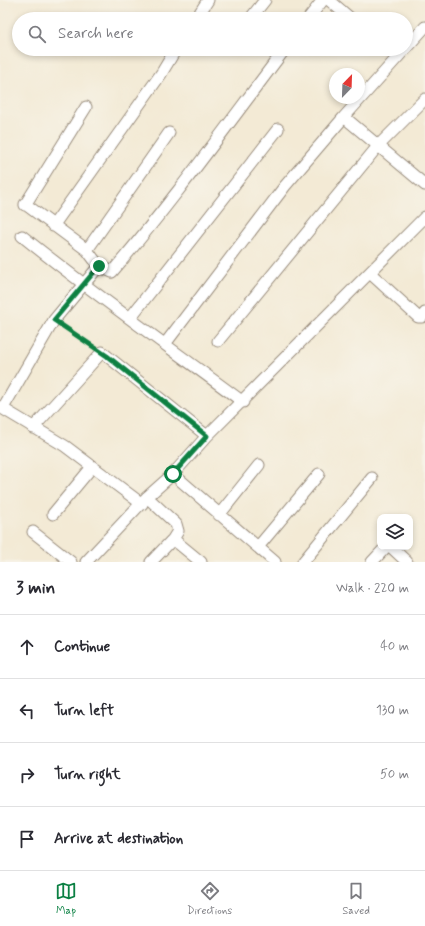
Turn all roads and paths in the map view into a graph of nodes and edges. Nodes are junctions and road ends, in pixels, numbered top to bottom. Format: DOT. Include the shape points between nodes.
graph roads {
  1 [pos="208,0"];
  2 [pos="323,0"];
  3 [pos="329,0"];
  4 [pos="260,2"];
  5 [pos="200,12"];
  6 [pos="254,12"];
  7 [pos="314,12"];
  8 [pos="343,12"];
  9 [pos="425,27"];
  10 [pos="413,40"];
  11 [pos="172,56"];
  12 [pos="280,56"];
  13 [pos="398,56"];
  14 [pos="425,99"];
  15 [pos="86,108"];
  16 [pos="344,116"];
  17 [pos="278,129"];
  18 [pos="169,133"];
  19 [pos="378,146"];
  20 [pos="425,184"];
  21 [pos="425,217"];
  22 [pos="53,226"];
  23 [pos="22,236"];
  24 [pos="87,250"];
  25 [pos="99,266"];
  26 [pos="370,273"];
  27 [pos="82,285"];
  28 [pos="425,313"];
  29 [pos="130,318"];
  30 [pos="54,320"];
  31 [pos="218,341"];
  32 [pos="165,344"];
  33 [pos="102,352"];
  34 [pos="243,402"];
  35 [pos="2,408"];
  36 [pos="33,428"];
  37 [pos="207,436"];
  38 [pos="259,465"];
  39 [pos="92,467"];
  40 [pos="173,474"];
  41 [pos="319,474"];
  42 [pos="372,478"];
  43 [pos="144,501"];
  44 [pos="53,514"];
  45 [pos="218,516"];
  46 [pos="33,532"];
  47 [pos="173,539"];
  48 [pos="258,547"];
  49 [pos="383,550"];
  50 [pos="393,550"];
  51 [pos="71,562"];
  52 [pos="86,562"];
  53 [pos="151,562"];
  54 [pos="201,562"];
  55 [pos="274,562"];
  56 [pos="303,562"];
  57 [pos="372,562"];
  58 [pos="407,562"];
  1 -- 5 [label="street"];
  2 -- 7 [label="street"];
  3 -- 8 [label="street"];
  4 -- 6 [label="street"];
  9 -- 10 [label="street"];
  11 -- 22 [label="street"];
  12 -- 25 [label="street" via="218,140 112,272"];
  13 -- 16 [label="street"];
  14 -- 19 [label="street"];
  15 -- 22 [label="street" via="25,204"];
  16 -- 19 [label="street"];
  16 -- 32 [label="street" via="285,186"];
  17 -- 29 [label="street"];
  18 -- 24 [label="street"];
  19 -- 20 [label="street"];
  19 -- 31 [label="street"];
  21 -- 26 [label="street"];
  22 -- 24 [label="street"];
  23 -- 27 [label="street"];
  24 -- 25 [label="street"];
  25 -- 27 [label="street"];
  26 -- 28 [label="street" via="418,316 422,317"];
  26 -- 34 [label="street"];
  27 -- 29 [label="street"];
  27 -- 30 [label="street"];
  29 -- 32 [label="street"];
  30 -- 33 [label="path"];
  30 -- 35 [label="street"];
  32 -- 34 [label="street"];
  33 -- 36 [label="street"];
  33 -- 37 [label="street"];
  34 -- 37 [label="street"];
  35 -- 36 [label="street"];
  36 -- 39 [label="street" via="65,446"];
  37 -- 40 [label="street"];
  38 -- 45 [label="street"];
  39 -- 43 [label="street"];
  39 -- 44 [label="street"];
  40 -- 43 [label="street"];
  40 -- 45 [label="street"];
  41 -- 48 [label="street"];
  42 -- 56 [label="street"];
  43 -- 47 [label="street" via="176,524 178,531"];
  43 -- 52 [label="street"];
  45 -- 48 [label="street"];
  46 -- 51 [label="street"];
  47 -- 53 [label="street"];
  47 -- 54 [label="street"];
  48 -- 55 [label="street"];
  49 -- 57 [label="street"];
  50 -- 58 [label="street"];
}
